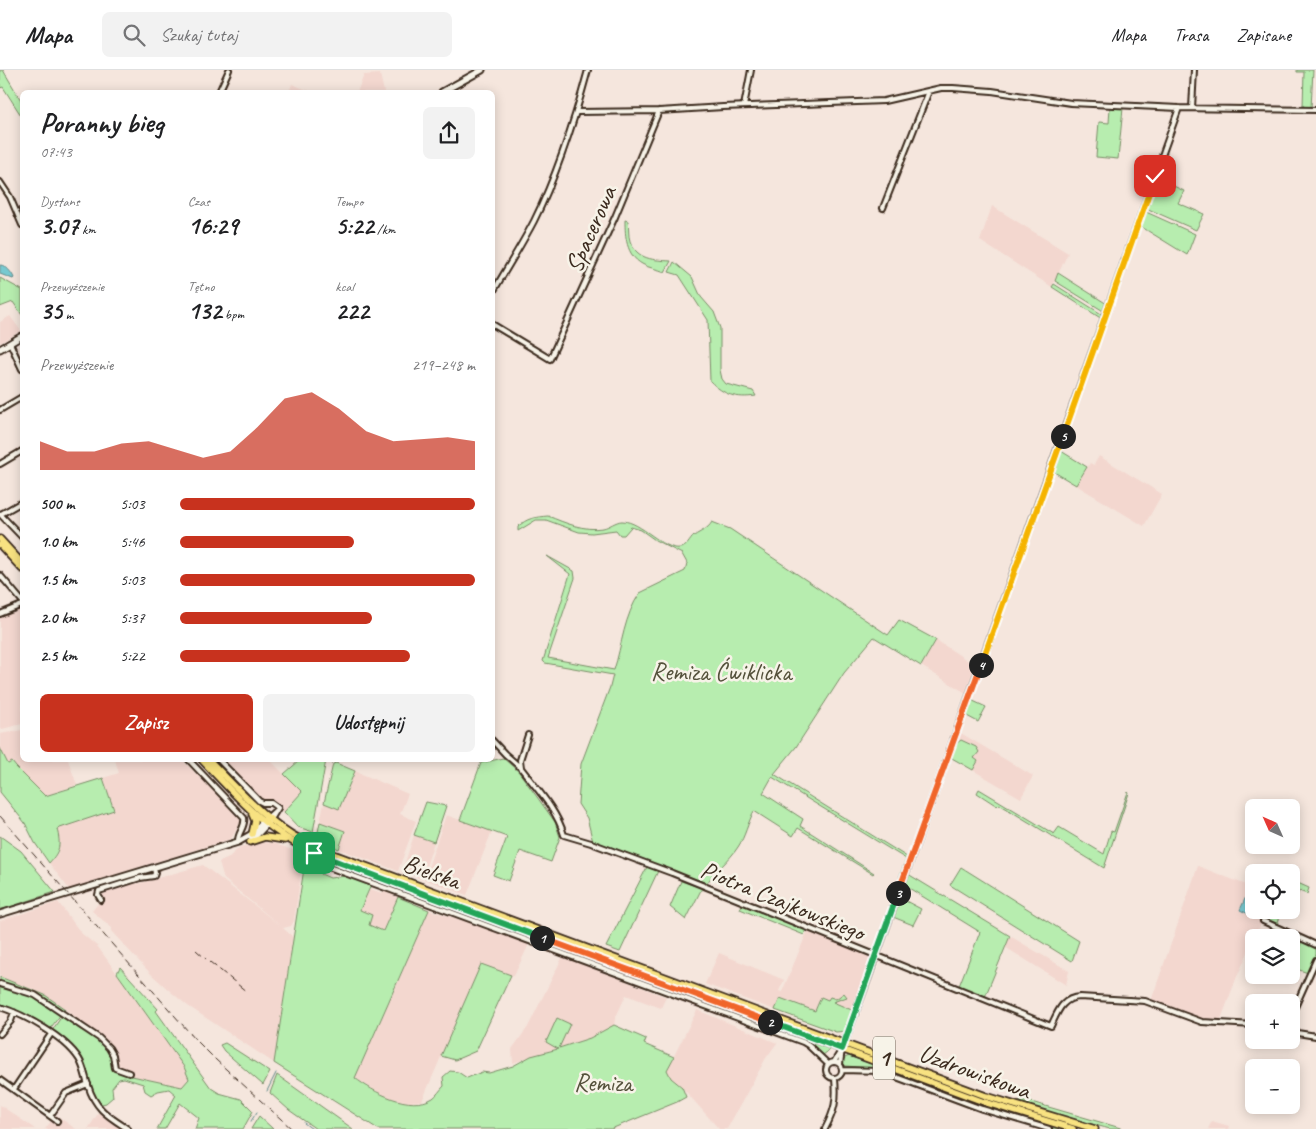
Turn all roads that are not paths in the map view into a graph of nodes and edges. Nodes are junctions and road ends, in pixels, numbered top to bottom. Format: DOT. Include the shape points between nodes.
graph roads {
  1 [pos="229,70"];
  2 [pos="482,70"];
  3 [pos="588,70"];
  4 [pos="750,70"];
  5 [pos="1194,70"];
  6 [pos="220,90"];
  7 [pos="446,90"];
  8 [pos="929,91"];
  9 [pos="744,106"];
  10 [pos="1179,108"];
  11 [pos="1192,108"];
  12 [pos="1316,110"];
  13 [pos="659,111"];
  14 [pos="577,112"];
  15 [pos="0,182"];
  16 [pos="882,208"];
  17 [pos="20,220"];
  18 [pos="495,289"];
  19 [pos="495,326"];
  20 [pos="20,337"];
  21 [pos="10,343"];
  22 [pos="0,349"];
  23 [pos="20,364"];
  24 [pos="20,398"];
  25 [pos="0,410"];
  26 [pos="20,452"];
  27 [pos="0,464"];
  28 [pos="20,503"];
  29 [pos="0,514"];
  30 [pos="20,536"];
  31 [pos="0,539"];
  32 [pos="0,545"];
  33 [pos="20,561"];
  34 [pos="20,567"];
  35 [pos="0,575"];
  36 [pos="20,599"];
  37 [pos="20,606"];
  38 [pos="0,614"];
  39 [pos="528,735"];
  40 [pos="495,743"];
  41 [pos="191,762"];
  42 [pos="204,762"];
  43 [pos="211,762"];
  44 [pos="221,762"];
  45 [pos="521,768"];
  46 [pos="250,810"];
  47 [pos="267,821"];
  48 [pos="252,834"];
  49 [pos="290,841"];
  50 [pos="238,842"];
  51 [pos="250,842"];
  52 [pos="326,866"];
  53 [pos="154,868"];
  54 [pos="101,900"];
  55 [pos="0,914"];
  56 [pos="1263,922"];
  57 [pos="1316,945"];
  58 [pos="564,946"];
  59 [pos="589,952"];
  60 [pos="572,956"];
  61 [pos="876,956"];
  62 [pos="1316,960"];
  63 [pos="0,984"];
  64 [pos="1300,996"];
  65 [pos="0,1007"];
  66 [pos="14,1012"];
  67 [pos="1245,1024"];
  68 [pos="1300,1033"];
  69 [pos="0,1034"];
  70 [pos="52,1034"];
  71 [pos="1316,1036"];
  72 [pos="843,1047"];
  73 [pos="834,1062"];
  74 [pos="828,1064"];
  75 [pos="840,1064"];
  76 [pos="843,1070"];
  77 [pos="129,1073"];
  78 [pos="836,1079"];
  79 [pos="0,1080"];
  80 [pos="88,1084"];
  81 [pos="14,1090"];
  82 [pos="50,1116"];
  83 [pos="57,1120"];
  84 [pos="128,1129"];
  85 [pos="825,1129"];
  86 [pos="1049,1129"];
  87 [pos="1073,1129"];
  88 [pos="1095,1129"];
  1 -- 6 [label="street"];
  2 -- 7 [label="main road"];
  3 -- 14 [label="street"];
  4 -- 9 [label="street"];
  5 -- 11 [label="street"];
  8 -- 9 [label="street" via="884,101"];
  8 -- 10 [label="street" via="968,89 1071,103"];
  8 -- 16 [label="street"];
  9 -- 13 [label="street"];
  10 -- 11 [label="street"];
  10 -- 61 [label="street"];
  11 -- 12 [label="street"];
  13 -- 14 [label="street"];
  13 -- 19 [label="street, Spacerowa" via="550,359"];
  14 -- 18 [label="street" via="534,219"];
  15 -- 17 [label="street"];
  20 -- 21 [label="main road"];
  21 -- 22 [label="main road"];
  21 -- 23 [label="street"];
  24 -- 25 [label="street"];
  26 -- 27 [label="street"];
  28 -- 29 [label="street"];
  29 -- 30 [label="street"];
  31 -- 33 [label="main road"];
  32 -- 34 [label="main road"];
  35 -- 36 [label="street"];
  37 -- 38 [label="street"];
  39 -- 45 [label="street" via="520,760"];
  40 -- 45 [label="street, Piotra Czajkowskiego"];
  41 -- 50 [label="street" via="244,818"];
  42 -- 46 [label="main road, 1"];
  43 -- 47 [label="main road, 1"];
  44 -- 47 [label="street" via="259,801 278,808"];
  45 -- 61 [label="street, Piotra Czajkowskiego" via="550,807 564,835 672,873"];
  46 -- 47 [label="main road, 1"];
  46 -- 48 [label="main road" via="255,821"];
  47 -- 48 [label="main road"];
  47 -- 49 [label="main road, Bielska / 1"];
  47 -- 51 [label="main road"];
  47 -- 59 [label="main road, Bielska / 1" via="317,848 533,925"];
  48 -- 50 [label="main road"];
  49 -- 51 [label="main road" via="272,837"];
  49 -- 58 [label="main road, Bielska / 1" via="329,859"];
  50 -- 51 [label="main road"];
  50 -- 53 [label="main road"];
  52 -- 60 [label="street"];
  53 -- 54 [label="street" via="154,876 99,891"];
  53 -- 55 [label="main road"];
  56 -- 57 [label="street"];
  58 -- 59 [label="main road, Bielska / 1"];
  58 -- 60 [label="main road"];
  59 -- 72 [label="main road, Uzdrowiskowa / 1"];
  59 -- 72 [label="main road, Uzdrowiskowa / 1" via="773,1024"];
  60 -- 74 [label="street" via="808,1044"];
  61 -- 67 [label="street, Piotra Czajkowskiego" via="1051,1026 1063,1003 1080,997 1145,1001 1202,1022"];
  61 -- 72 [label="street"];
  62 -- 64 [label="street"];
  63 -- 77 [label="street" via="35,995 99,1038 113,1055 115,1068"];
  65 -- 66 [label="street"];
  66 -- 69 [label="street"];
  66 -- 70 [label="street"];
  68 -- 71 [label="street"];
  70 -- 80 [label="street" via="77,1056"];
  70 -- 81 [label="street"];
  72 -- 73 [label="street"];
  72 -- 75 [label="street"];
  72 -- 87 [label="main road, Uzdrowiskowa / 1" via="984,1102"];
  72 -- 88 [label="main road, Uzdrowiskowa / 1" via="1005,1103"];
  73 -- 74 [label="street"];
  73 -- 75 [label="street"];
  74 -- 78 [label="street" via="827,1074"];
  75 -- 76 [label="street"];
  76 -- 78 [label="street"];
  76 -- 86 [label="street" via="874,1070"];
  78 -- 85 [label="street" via="836,1102"];
  79 -- 81 [label="street"];
  80 -- 82 [label="street" via="66,1093"];
  80 -- 84 [label="street" via="100,1109"];
  81 -- 82 [label="street"];
  82 -- 83 [label="street"];
}
